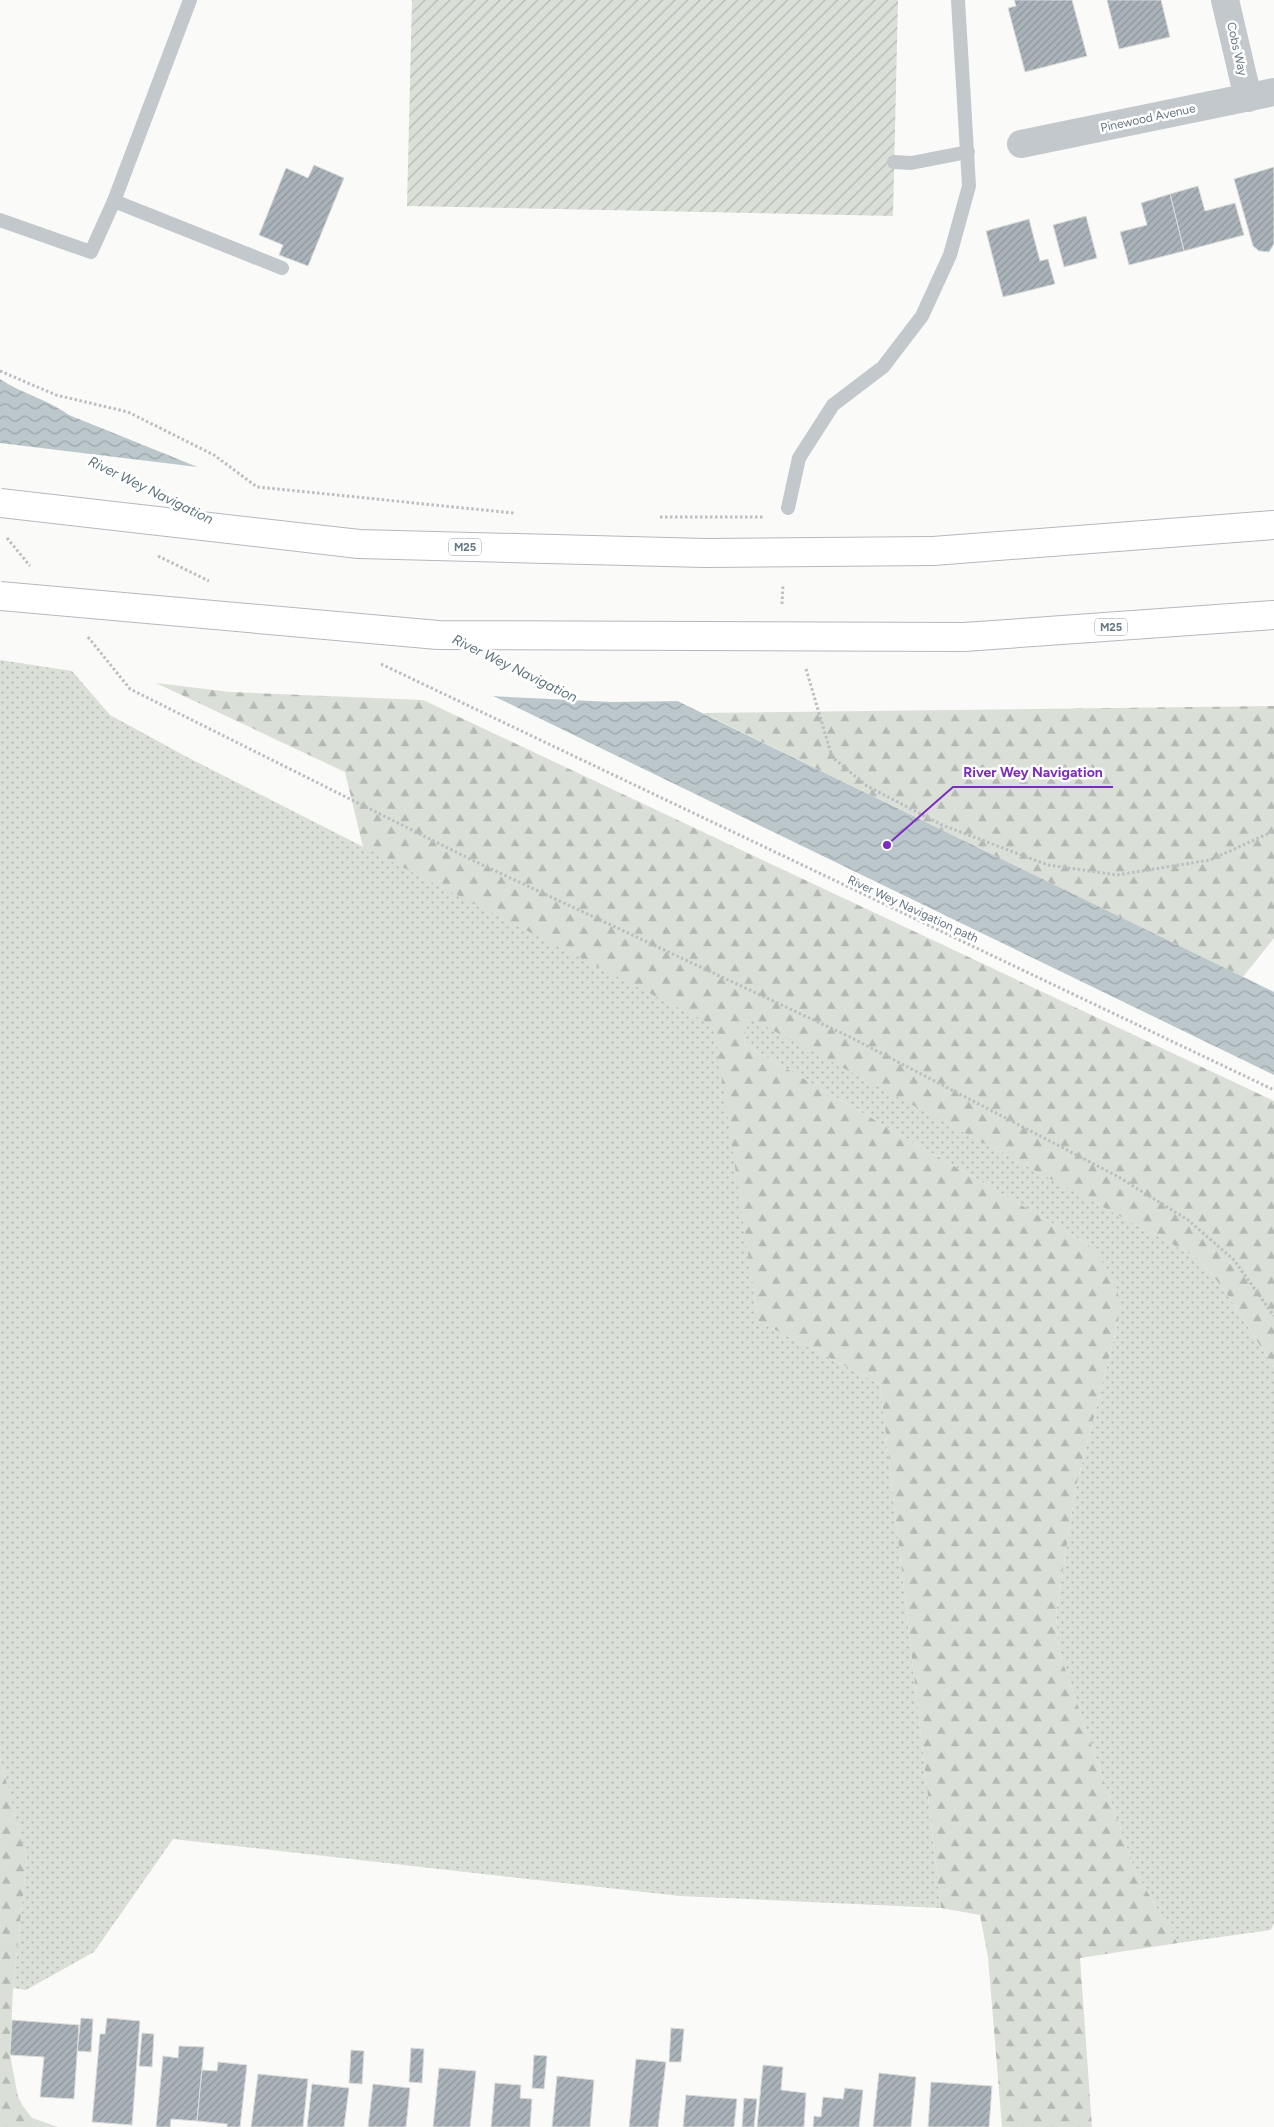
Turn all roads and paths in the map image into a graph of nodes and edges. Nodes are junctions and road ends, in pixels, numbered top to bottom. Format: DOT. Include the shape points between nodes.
graph roads {
  1 [pos="190,0"];
  2 [pos="958,0"];
  3 [pos="1225,0"];
  4 [pos="1261,95"];
  5 [pos="1022,144"];
  6 [pos="968,152"];
  7 [pos="894,162"];
  8 [pos="114,201"];
  9 [pos="0,220"];
  10 [pos="282,268"];
  11 [pos="0,371"];
  12 [pos="0,502"];
  13 [pos="788,508"];
  14 [pos="519,514"];
  15 [pos="656,517"];
  16 [pos="1274,525"];
  17 [pos="0,596"];
  18 [pos="1274,614"];
  19 [pos="130,689"];
  20 [pos="545,744"];
  21 [pos="832,757"];
  22 [pos="1274,831"];
  23 [pos="1274,1090"];
  24 [pos="1274,1316"];
  1 -- 8 [label="lane"];
  2 -- 6 [label="lane"];
  3 -- 4 [label="street, Cobs Way"];
  4 -- 5 [label="street, Pinewood Avenue"];
  6 -- 7 [label="lane" via="911,163"];
  6 -- 13 [label="lane" via="968,186 950,255 922,316 884,366 833,405 799,458"];
  8 -- 9 [label="lane" via="90,252"];
  8 -- 10 [label="lane"];
  11 -- 14 [label="path" via="56,395 128,412 214,454 257,487"];
  12 -- 16 [label="highway, M25, bridge" via="358,544 705,553 933,551"];
  13 -- 15 [label="path" via="765,517"];
  17 -- 18 [label="highway, M25, bridge" via="438,635 964,637"];
  19 -- 24 [label="path" via="470,859 850,1037 1117,1176 1188,1220 1234,1260"];
  20 -- 23 [label="path, River Wey Navigation path"];
  21 -- 22 [label="path" via="867,786 942,825 1048,864 1117,875 1210,860"];
}
